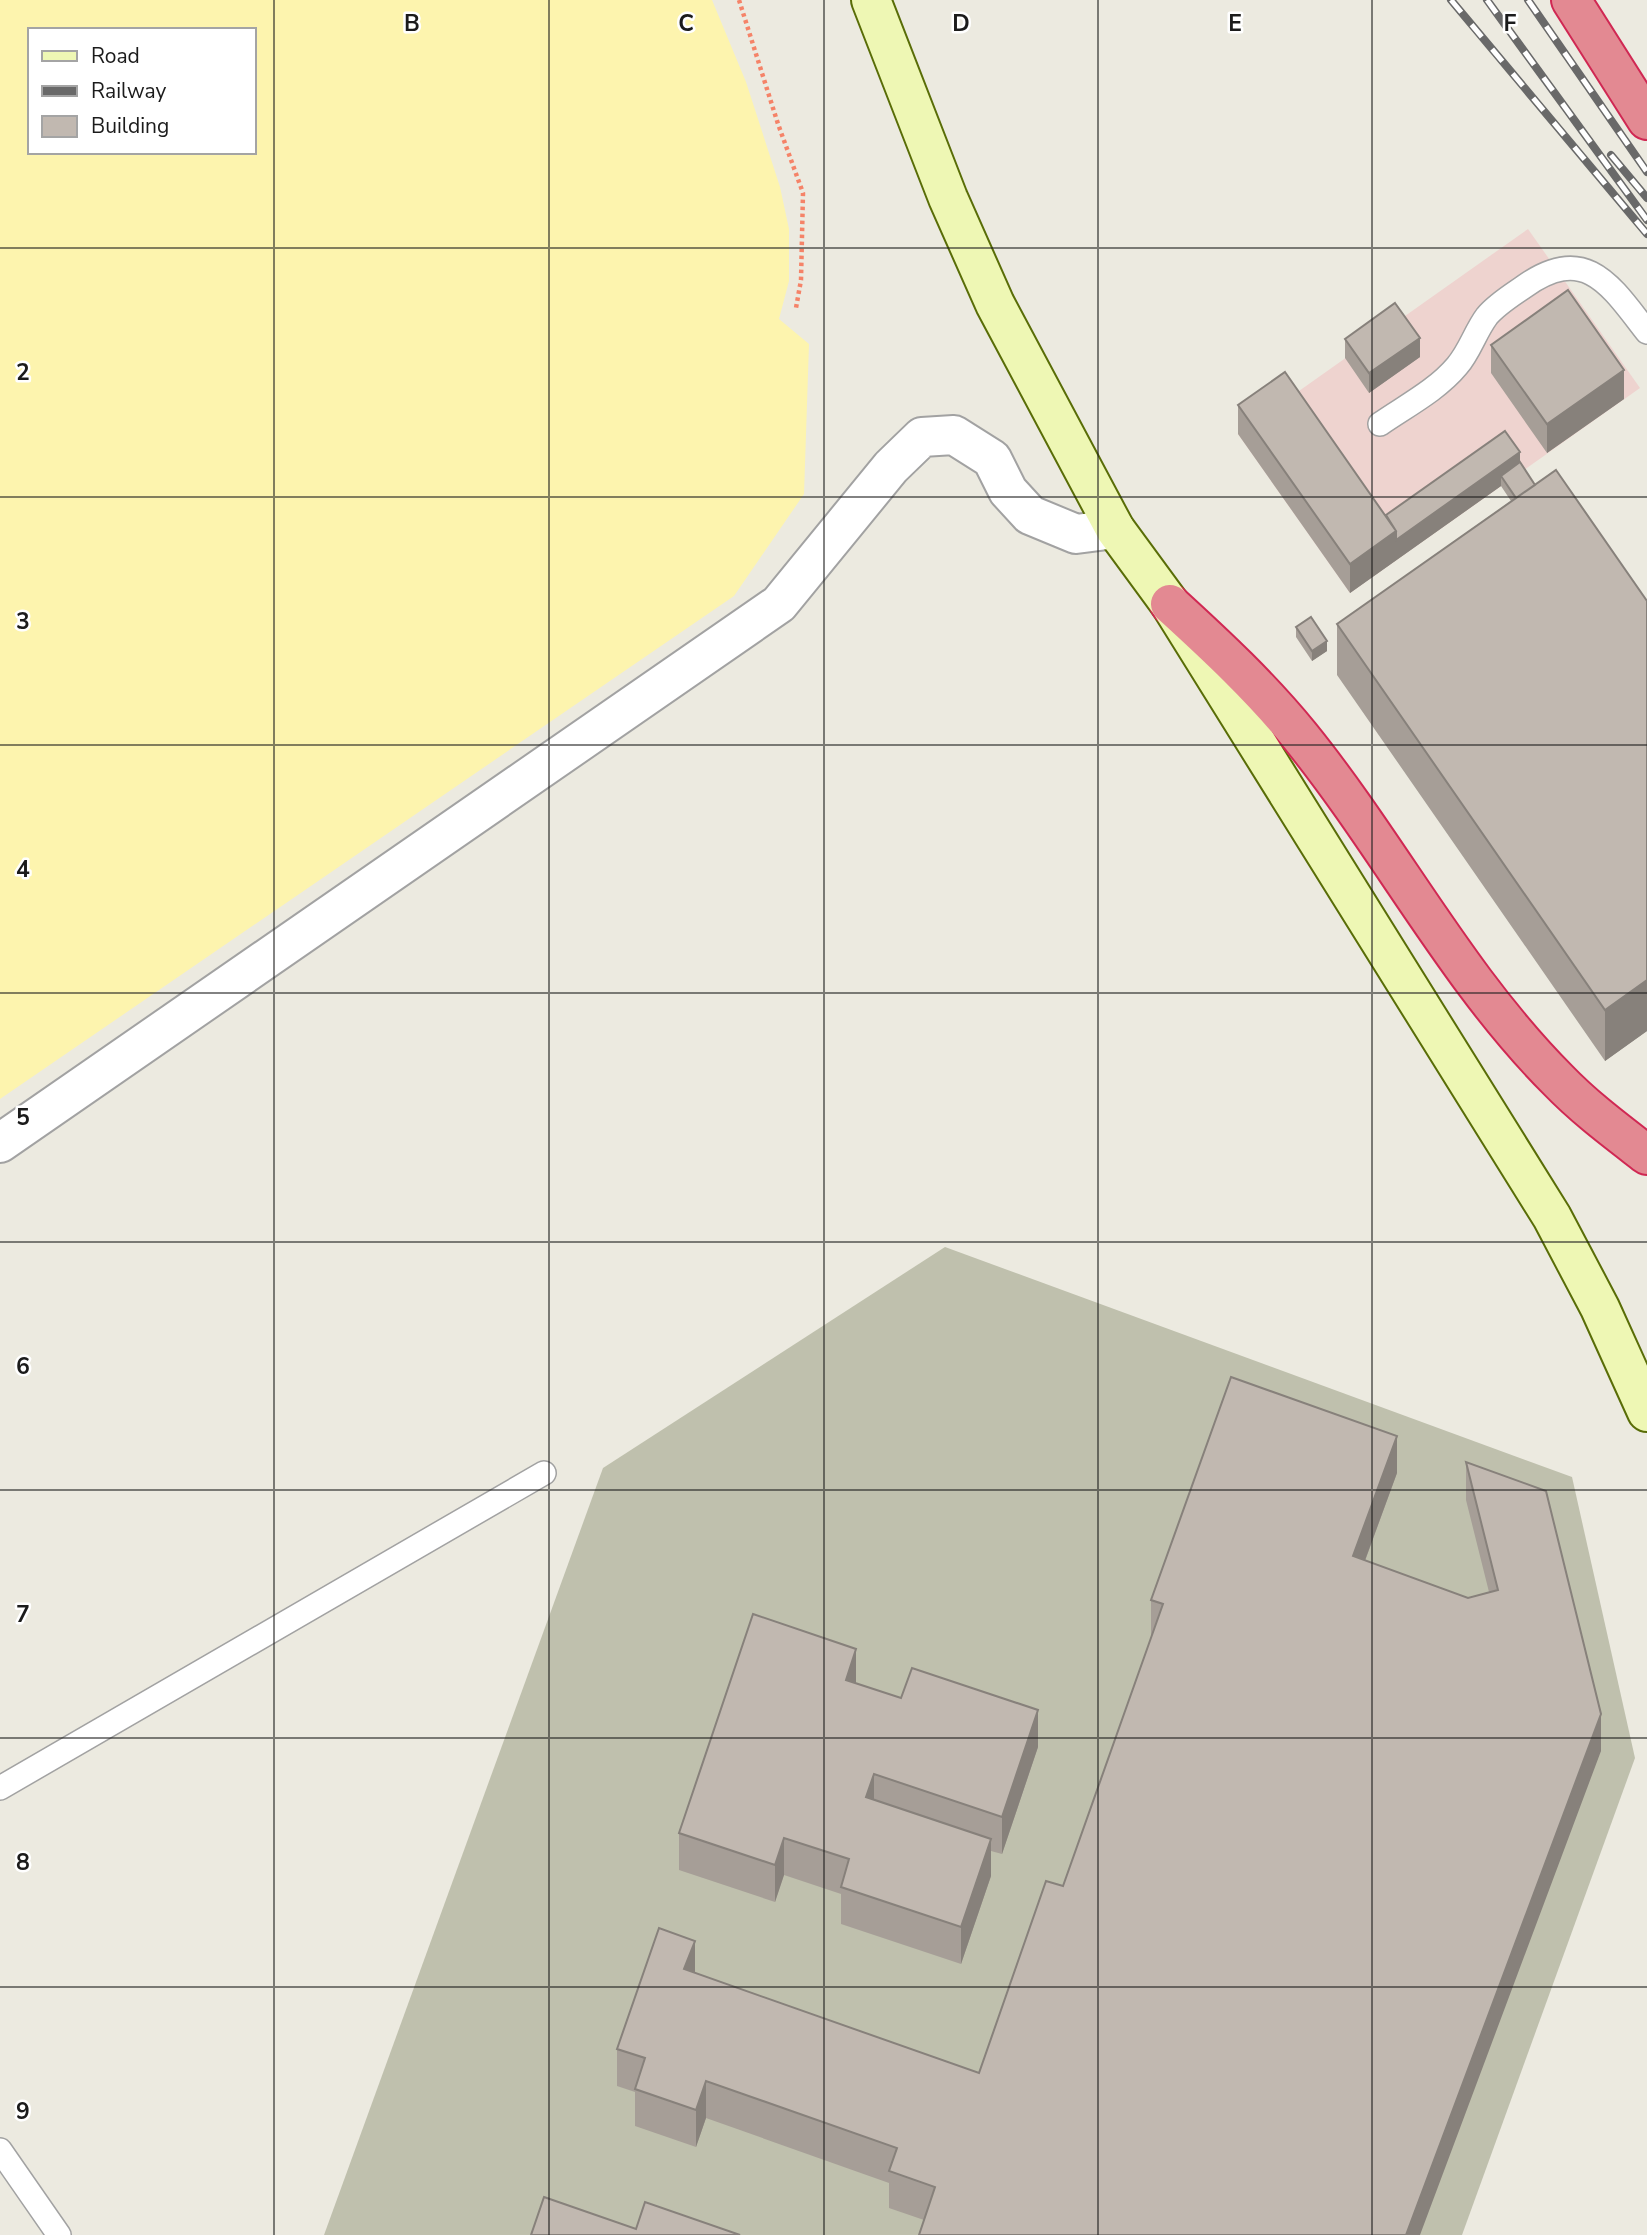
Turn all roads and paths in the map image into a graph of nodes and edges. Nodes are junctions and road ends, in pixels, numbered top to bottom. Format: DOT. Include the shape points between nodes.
graph roads {
  1 [pos="739,0"];
  2 [pos="871,0"];
  3 [pos="1571,0"];
  4 [pos="1647,120"];
  5 [pos="796,308"];
  6 [pos="1647,332"];
  7 [pos="1381,424"];
  8 [pos="1115,529"];
  9 [pos="1170,604"];
  10 [pos="0,1143"];
  11 [pos="1647,1155"];
  12 [pos="1647,1412"];
  13 [pos="544,1473"];
  14 [pos="0,1788"];
  15 [pos="0,2150"];
  16 [pos="59,2235"];
  1 -- 5 [label="path" via="803,193"];
  2 -- 8 [label="main road" via="995,304"];
  3 -- 4 [label="highway"];
  6 -- 7 [label="lane" via="1600,276 1567,267 1550,271 1489,314 1466,355 1444,380"];
  8 -- 9 [label="main road"];
  8 -- 10 [label="street" via="1076,534 1030,515 1008,491 992,460 954,435 922,437 891,467 779,604"];
  9 -- 11 [label="highway" via="1260,690 1300,736 1476,985 1517,1035 1602,1121"];
  9 -- 12 [label="main road" via="1552,1217"];
  13 -- 14 [label="lane"];
  15 -- 16 [label="lane"];
}
